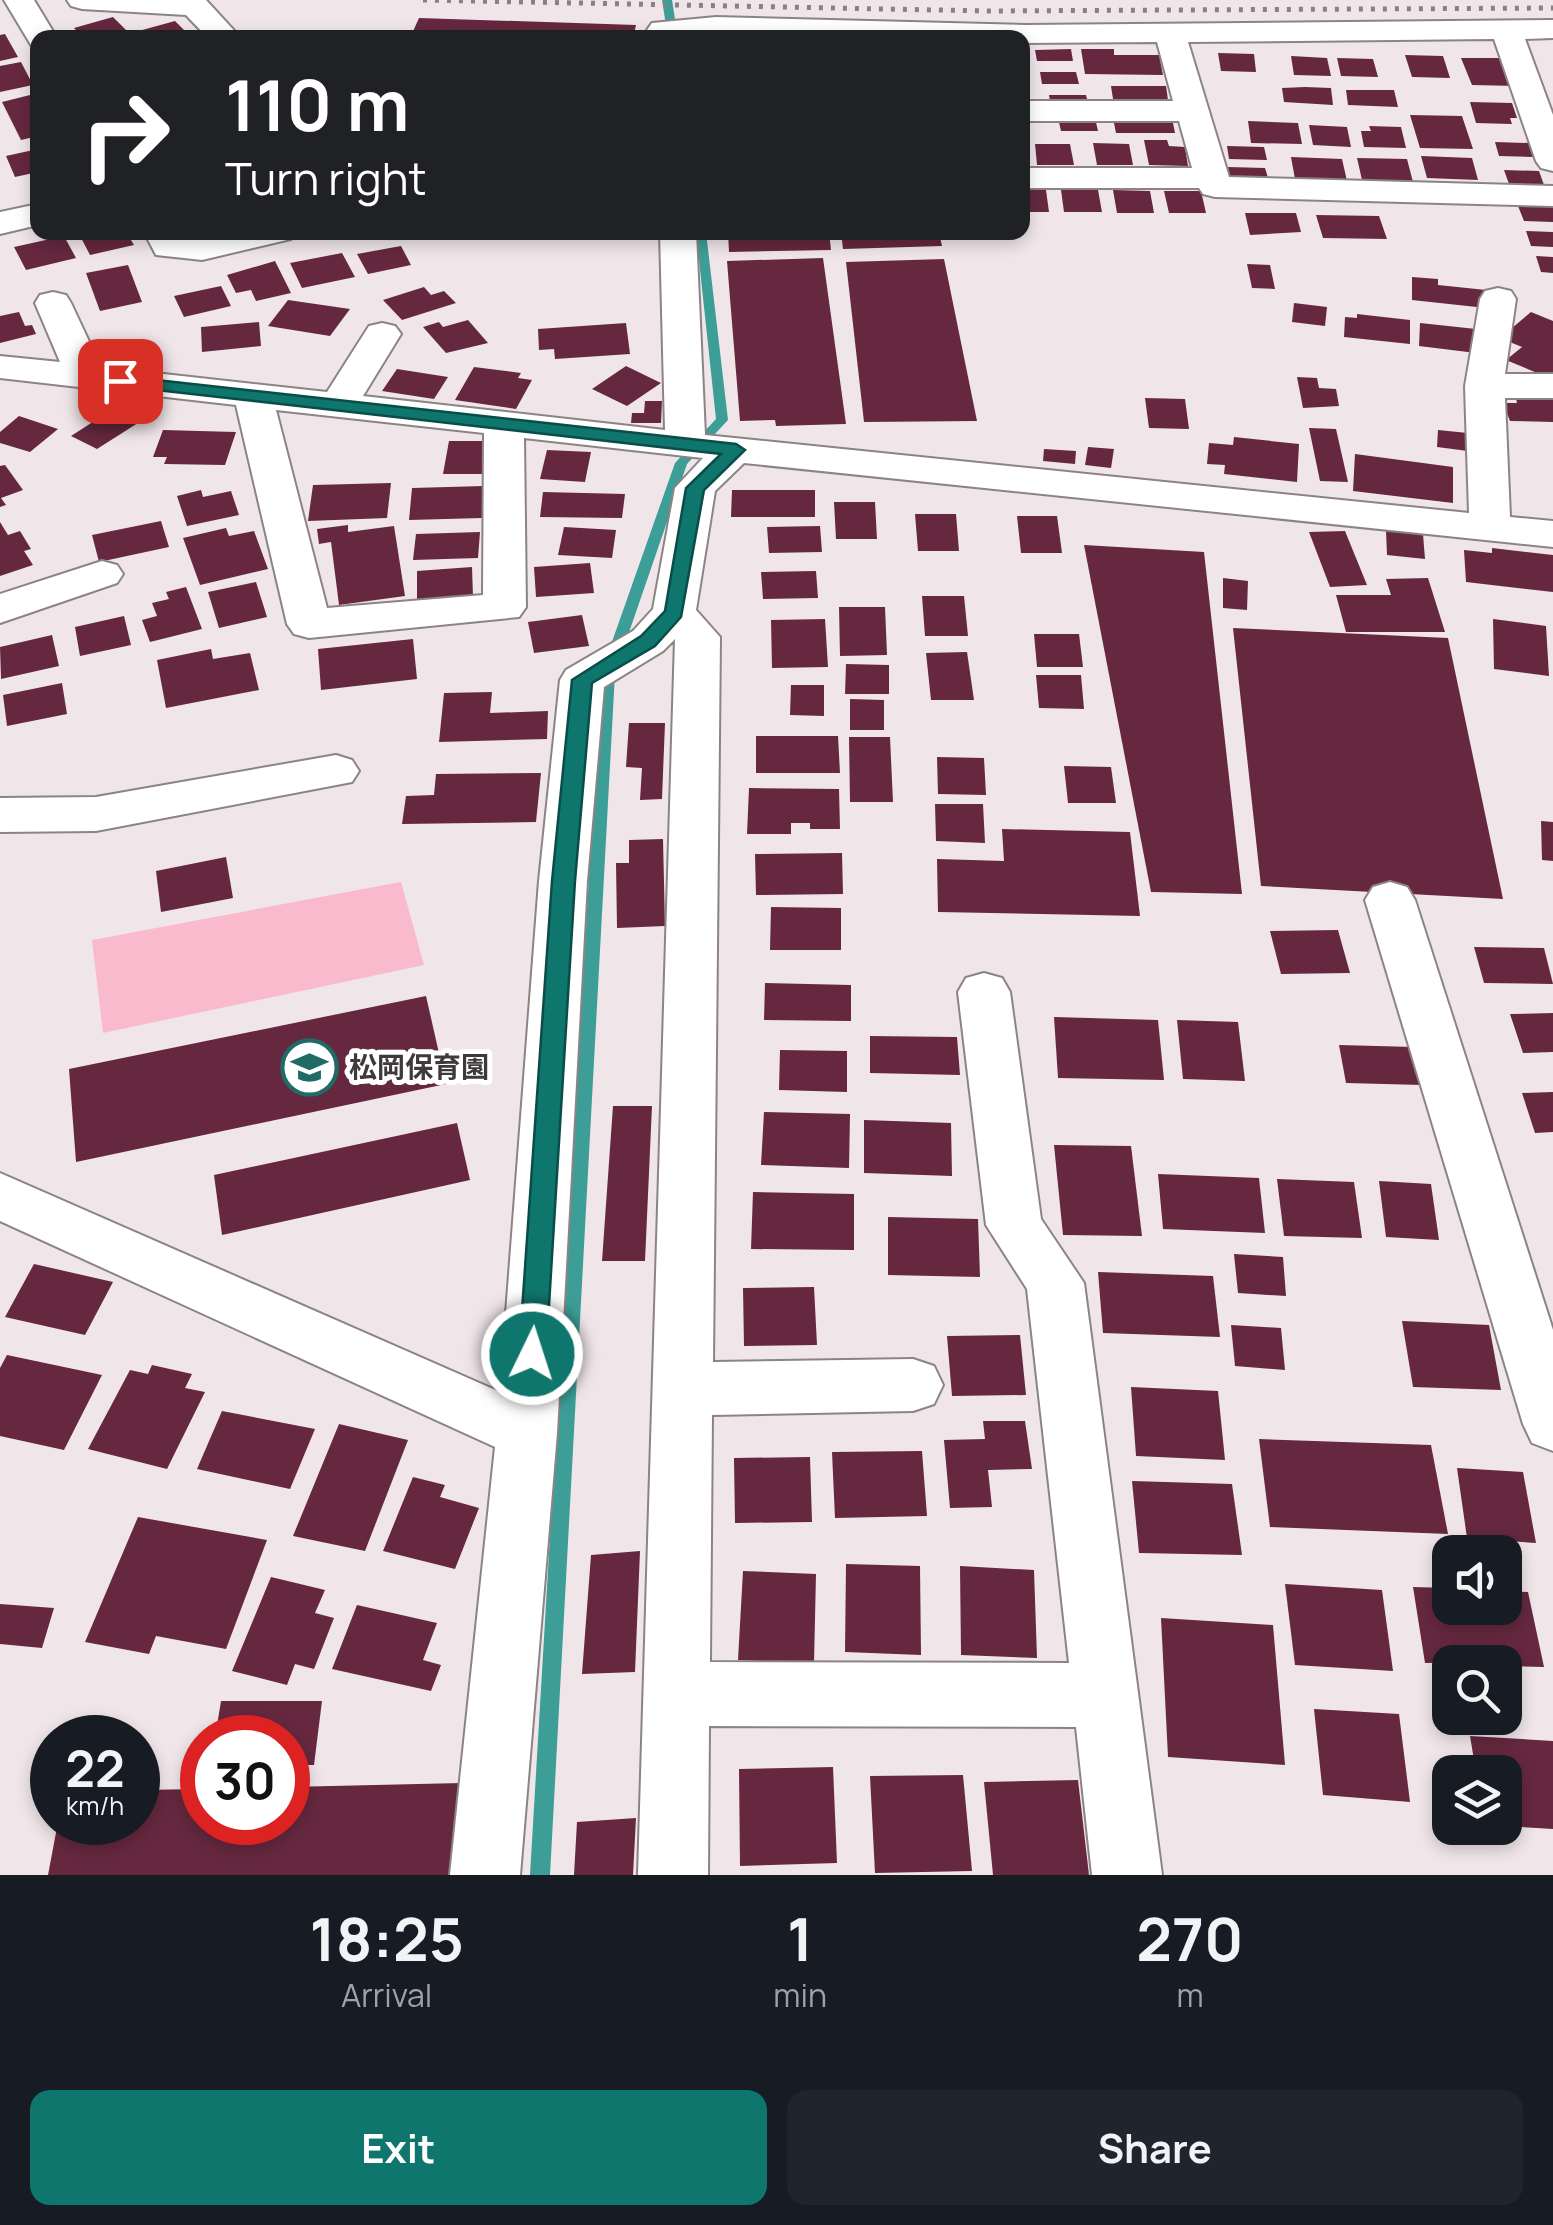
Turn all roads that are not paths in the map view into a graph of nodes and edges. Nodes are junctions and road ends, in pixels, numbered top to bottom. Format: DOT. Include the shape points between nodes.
graph roads {
  1 [pos="18,0"];
  2 [pos="82,0"];
  3 [pos="663,23"];
  4 [pos="1506,29"];
  5 [pos="1553,29"];
  6 [pos="37,30"];
  7 [pos="218,30"];
  8 [pos="870,30"];
  9 [pos="1170,31"];
  10 [pos="1030,34"];
  11 [pos="1194,110"];
  12 [pos="1030,111"];
  13 [pos="1553,161"];
  14 [pos="1030,178"];
  15 [pos="1210,178"];
  16 [pos="1553,196"];
  17 [pos="30,216"];
  18 [pos="0,222"];
  19 [pos="165,240"];
  20 [pos="243,240"];
  21 [pos="678,240"];
  22 [pos="1498,300"];
  23 [pos="53,304"];
  24 [pos="382,334"];
  25 [pos="0,367"];
  26 [pos="86,377"];
  27 [pos="1484,386"];
  28 [pos="1553,386"];
  29 [pos="253,397"];
  30 [pos="338,405"];
  31 [pos="504,422"];
  32 [pos="684,442"];
  33 [pos="736,450"];
  34 [pos="1490,527"];
  35 [pos="1553,534"];
  36 [pos="102,574"];
  37 [pos="0,610"];
  38 [pos="674,613"];
  39 [pos="336,771"];
  40 [pos="0,815"];
  41 [pos="1390,900"];
  42 [pos="984,992"];
  43 [pos="0,1196"];
  44 [pos="913,1385"];
  45 [pos="684,1389"];
  46 [pos="1553,1424"];
  47 [pos="527,1433"];
  48 [pos="675,1694"];
  49 [pos="1104,1695"];
  50 [pos="485,1875"];
  51 [pos="674,1875"];
  52 [pos="1127,1875"];
  1 -- 6 [label="street"];
  2 -- 7 [label="street" via="196,6"];
  3 -- 8 [label="street"];
  4 -- 5 [label="street"];
  4 -- 9 [label="street"];
  4 -- 13 [label="street"];
  9 -- 10 [label="street"];
  9 -- 11 [label="street"];
  11 -- 12 [label="street"];
  11 -- 15 [label="street"];
  14 -- 15 [label="street"];
  15 -- 16 [label="street" via="1215,187"];
  17 -- 18 [label="street"];
  19 -- 20 [label="street" via="169,247 202,249"];
  21 -- 32 [label="street"];
  22 -- 27 [label="street"];
  23 -- 26 [label="street"];
  24 -- 30 [label="street"];
  25 -- 26 [label="street"];
  26 -- 29 [label="street"];
  27 -- 28 [label="street"];
  27 -- 34 [label="street"];
  29 -- 30 [label="street"];
  29 -- 31 [label="street" via="310,624 504,607"];
  30 -- 31 [label="street"];
  31 -- 32 [label="street"];
  32 -- 33 [label="street"];
  33 -- 34 [label="street"];
  33 -- 38 [label="street" via="695,488"];
  34 -- 35 [label="street"];
  36 -- 37 [label="street"];
  38 -- 45 [label="street" via="698,636"];
  38 -- 47 [label="street" via="648,641 582,680"];
  39 -- 40 [label="street" via="96,814"];
  41 -- 46 [label="street"];
  42 -- 49 [label="street" via="1014,1225 1055,1282"];
  43 -- 47 [label="street"];
  44 -- 45 [label="street"];
  45 -- 48 [label="street"];
  47 -- 50 [label="street"];
  48 -- 49 [label="street"];
  48 -- 51 [label="street"];
  49 -- 52 [label="street"];
}
